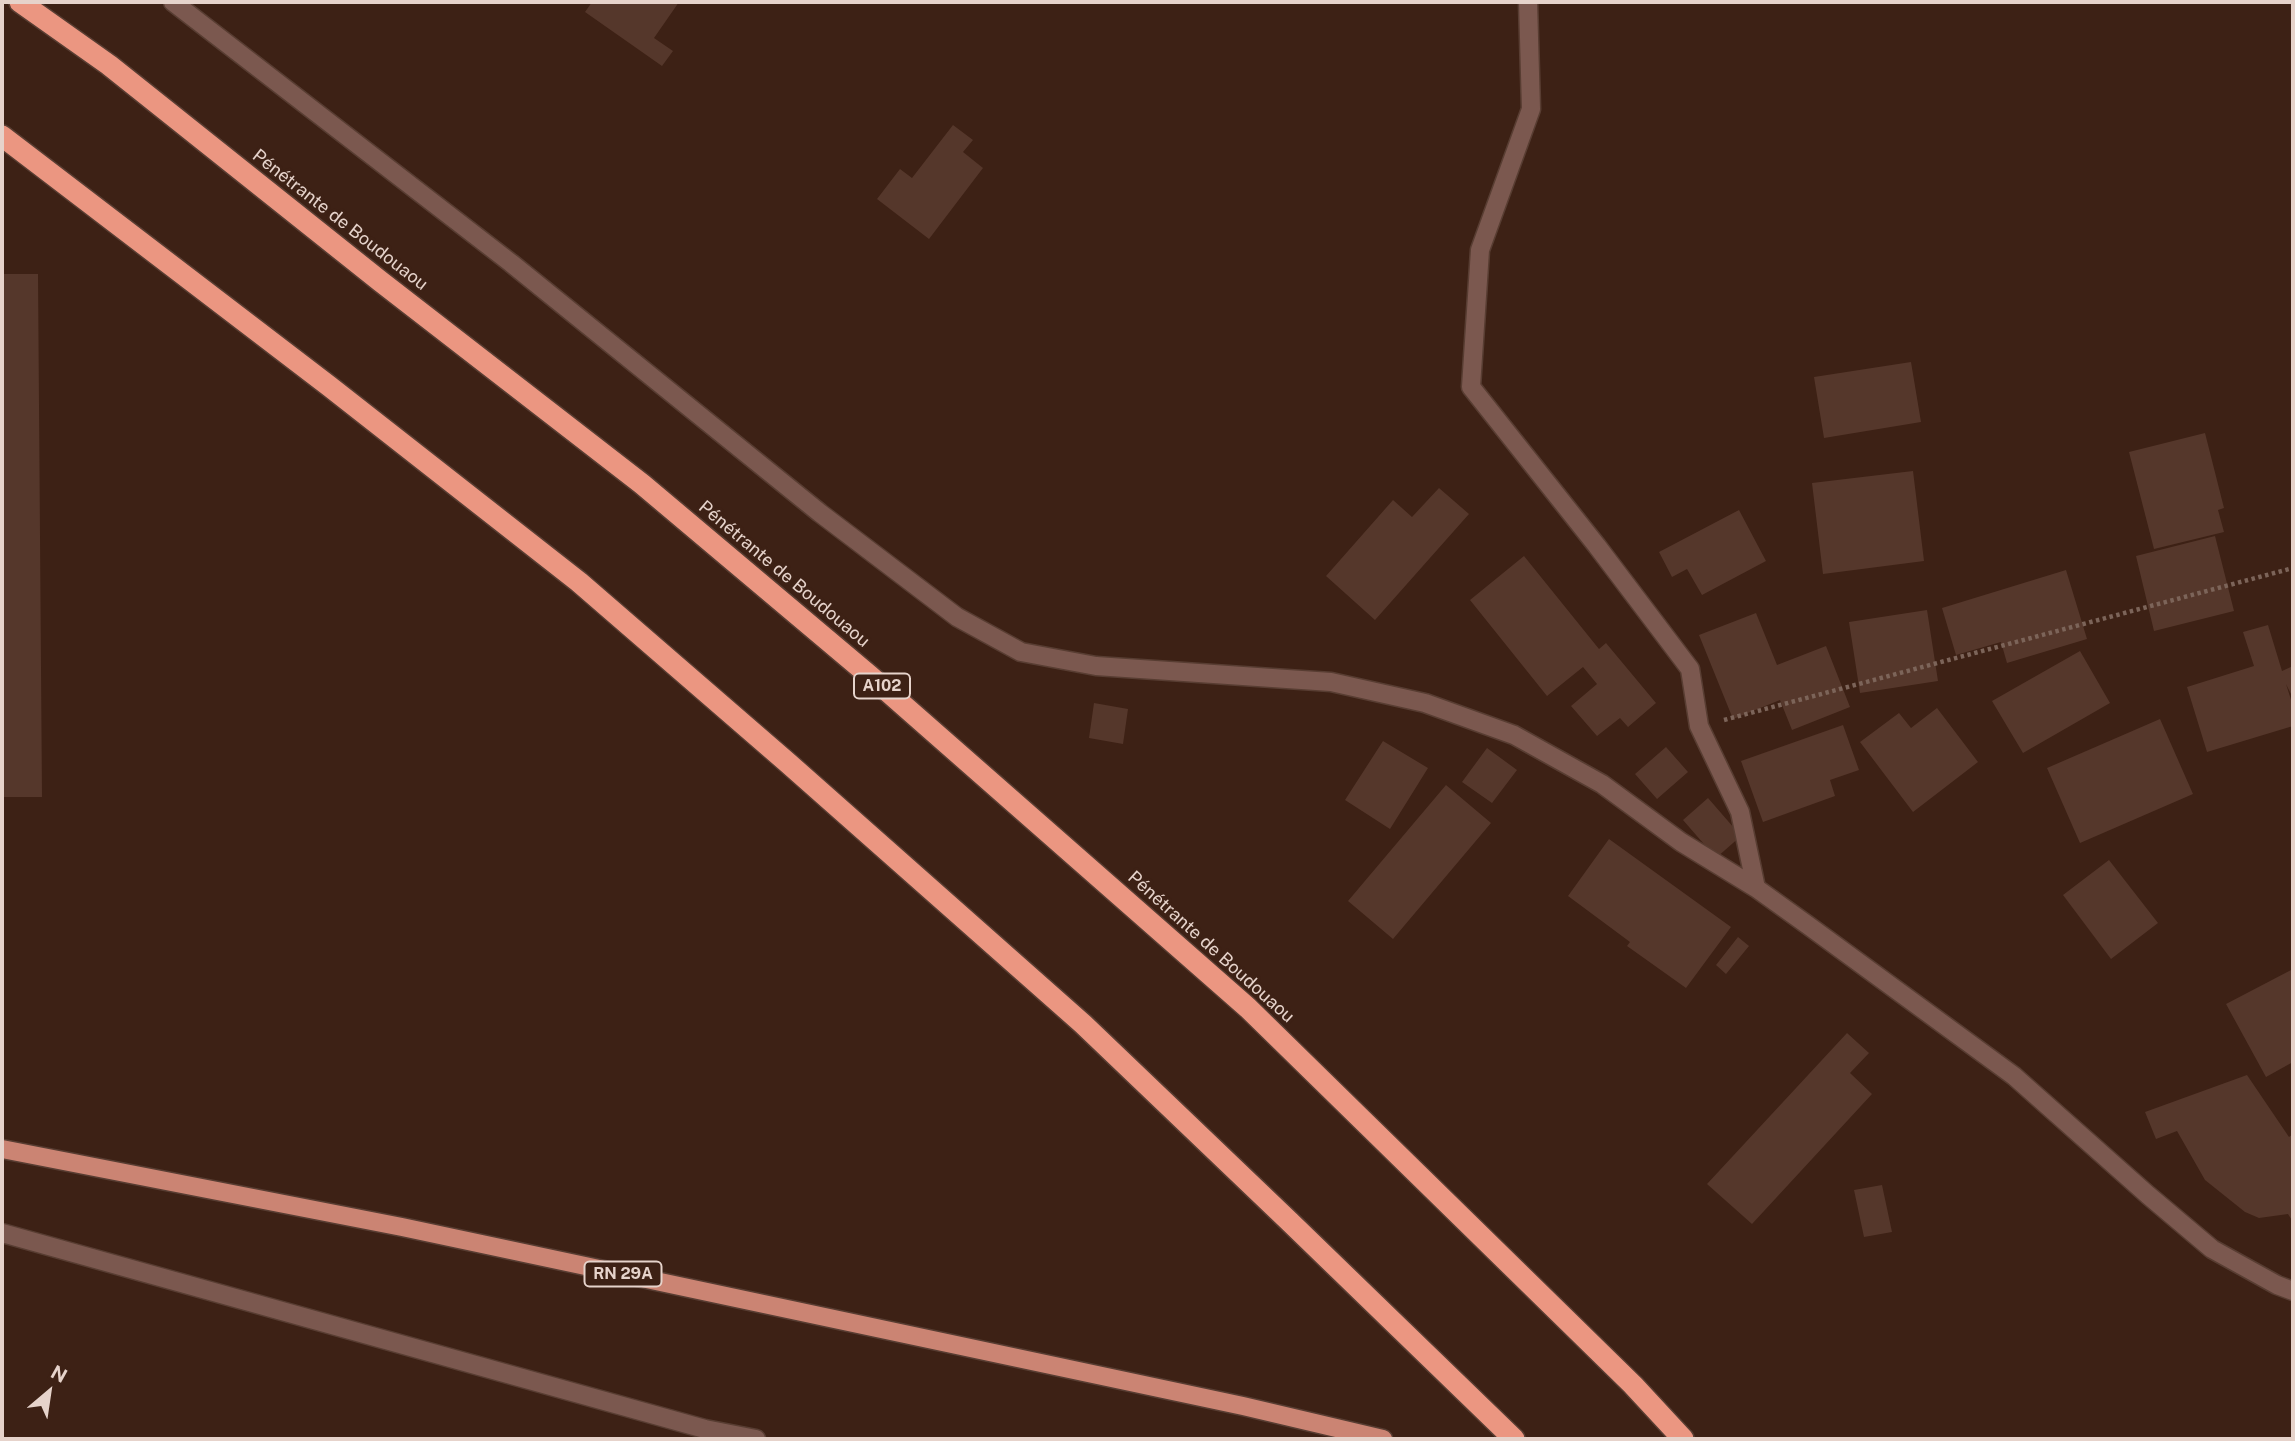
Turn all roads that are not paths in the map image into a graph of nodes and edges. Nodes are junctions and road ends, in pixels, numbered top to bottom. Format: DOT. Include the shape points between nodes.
graph roads {
  1 [pos="20,2"];
  2 [pos="173,2"];
  3 [pos="1528,2"];
  4 [pos="2,136"];
  5 [pos="1756,888"];
  6 [pos="2,1149"];
  7 [pos="2,1233"];
  8 [pos="2293,1291"];
  9 [pos="756,1439"];
  10 [pos="1382,1439"];
  11 [pos="1514,1439"];
  12 [pos="1683,1439"];
  1 -- 12 [label="highway, Pénétrante de Boudouaou / A102" via="109,65 642,484 870,676 1248,1008"];
  2 -- 5 [label="street" via="511,264 820,513 968,622 1021,652 1096,666 1331,682 1425,703 1514,735 1602,784 1681,842"];
  3 -- 5 [label="street" via="1531,109 1480,250 1471,387 1690,669 1699,726 1740,812"];
  4 -- 11 [label="highway" via="579,582 1083,1024"];
  5 -- 8 [label="street" via="2014,1076 2212,1249"];
  6 -- 10 [label="main road, RN 29A" via="401,1227"];
  7 -- 9 [label="street" via="705,1429"];
}
